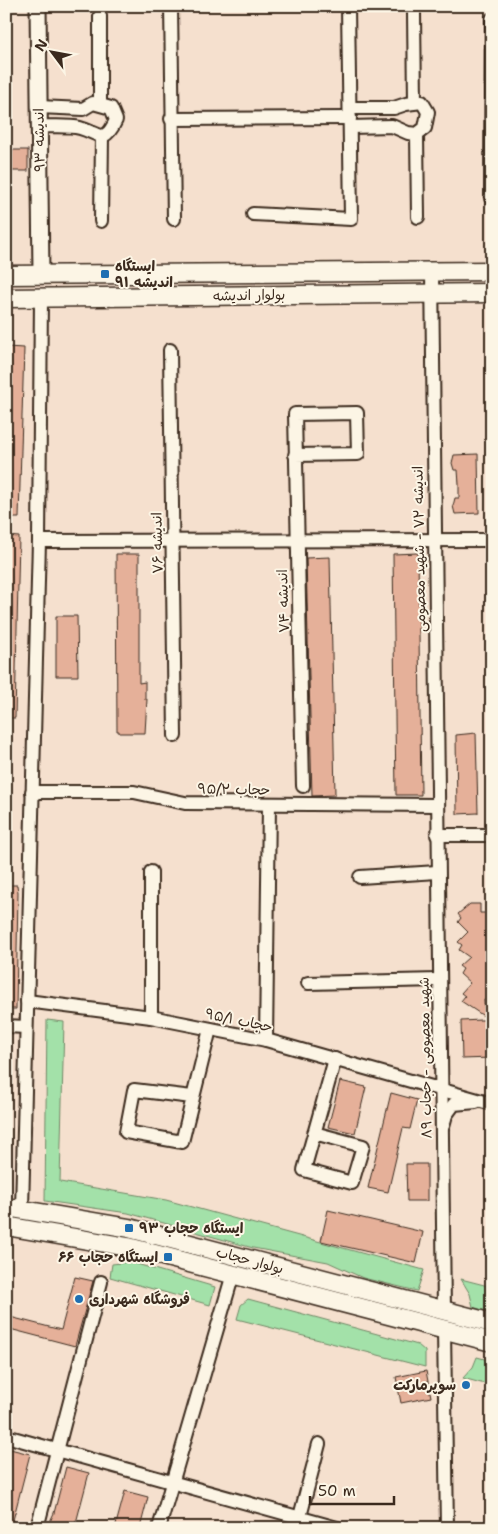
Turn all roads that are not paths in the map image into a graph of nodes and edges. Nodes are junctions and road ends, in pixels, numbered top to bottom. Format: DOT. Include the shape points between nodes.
graph roads {
  1 [pos="38,6"];
  2 [pos="171,6"];
  3 [pos="348,6"];
  4 [pos="414,14"];
  5 [pos="100,16"];
  6 [pos="492,19"];
  7 [pos="492,101"];
  8 [pos="414,102"];
  9 [pos="100,104"];
  10 [pos="39,107"];
  11 [pos="350,118"];
  12 [pos="171,119"];
  13 [pos="39,126"];
  14 [pos="418,134"];
  15 [pos="102,136"];
  16 [pos="491,198"];
  17 [pos="253,214"];
  18 [pos="418,217"];
  19 [pos="174,219"];
  20 [pos="101,221"];
  21 [pos="432,271"];
  22 [pos="492,271"];
  23 [pos="41,274"];
  24 [pos="6,275"];
  25 [pos="431,293"];
  26 [pos="492,293"];
  27 [pos="6,298"];
  28 [pos="41,298"];
  29 [pos="170,350"];
  30 [pos="295,455"];
  31 [pos="434,540"];
  32 [pos="492,540"];
  33 [pos="39,541"];
  34 [pos="172,541"];
  35 [pos="296,541"];
  36 [pos="175,736"];
  37 [pos="303,786"];
  38 [pos="32,792"];
  39 [pos="269,805"];
  40 [pos="436,805"];
  41 [pos="437,835"];
  42 [pos="492,835"];
  43 [pos="151,872"];
  44 [pos="437,872"];
  45 [pos="360,877"];
  46 [pos="439,980"];
  47 [pos="308,983"];
  48 [pos="27,1000"];
  49 [pos="151,1017"];
  50 [pos="6,1026"];
  51 [pos="26,1027"];
  52 [pos="210,1029"];
  53 [pos="266,1040"];
  54 [pos="335,1059"];
  55 [pos="441,1088"];
  56 [pos="192,1097"];
  57 [pos="491,1103"];
  58 [pos="314,1133"];
  59 [pos="441,1134"];
  60 [pos="14,1208"];
  61 [pos="6,1226"];
  62 [pos="233,1274"];
  63 [pos="102,1282"];
  64 [pos="444,1311"];
  65 [pos="492,1323"];
  66 [pos="444,1330"];
  67 [pos="492,1342"];
  68 [pos="6,1436"];
  69 [pos="319,1444"];
  70 [pos="58,1451"];
  71 [pos="172,1482"];
  72 [pos="298,1523"];
  73 [pos="37,1528"];
  74 [pos="159,1528"];
  75 [pos="337,1528"];
  76 [pos="447,1528"];
  1 -- 10 [label="street, اندیشه ۹۳"];
  2 -- 12 [label="street"];
  3 -- 11 [label="street"];
  4 -- 8 [label="street"];
  5 -- 9 [label="street"];
  6 -- 7 [label="street"];
  7 -- 16 [label="street"];
  8 -- 11 [label="street"];
  8 -- 14 [label="street" via="422,102 428,112 425,128"];
  9 -- 10 [label="street" via="94,103 83,109"];
  9 -- 15 [label="street" via="111,108 116,120 110,131"];
  10 -- 13 [label="street, اندیشه ۹۳"];
  11 -- 12 [label="street"];
  11 -- 14 [label="street"];
  11 -- 17 [label="street" via="351,219"];
  12 -- 19 [label="street"];
  13 -- 15 [label="street" via="81,128"];
  13 -- 23 [label="street, اندیشه ۹۳"];
  14 -- 18 [label="street"];
  15 -- 20 [label="street"];
  21 -- 22 [label="main road, بولوار اندیشه"];
  21 -- 23 [label="main road, بولوار اندیشه"];
  21 -- 25 [label="street, اندیشه ۷۲ - شهید معصومی"];
  23 -- 24 [label="main road, بولوار اندیشه"];
  25 -- 26 [label="main road, بولوار اندیشه"];
  25 -- 28 [label="main road, بولوار اندیشه"];
  25 -- 31 [label="street, اندیشه ۷۲ - شهید معصومی"];
  27 -- 28 [label="main road, بولوار اندیشه"];
  28 -- 33 [label="street"];
  29 -- 34 [label="street, اندیشه ۷۶"];
  30 -- 30 [label="street, اندیشه ۷۴" via="295,414 357,413 358,454"];
  30 -- 35 [label="street, اندیشه ۷۴"];
  31 -- 32 [label="street"];
  31 -- 35 [label="street"];
  31 -- 40 [label="street, اندیشه ۷۲ - شهید معصومی"];
  33 -- 34 [label="street"];
  33 -- 38 [label="street"];
  34 -- 35 [label="street"];
  34 -- 36 [label="street, اندیشه ۷۶"];
  35 -- 37 [label="street, اندیشه ۷۴"];
  38 -- 39 [label="street, حجاب ۹۵/۲" via="134,792 185,803"];
  38 -- 48 [label="street"];
  39 -- 40 [label="street, حجاب ۹۵/۲"];
  39 -- 53 [label="street"];
  40 -- 41 [label="street, شهید معصومی - حجاب ۸۹"];
  41 -- 42 [label="street"];
  41 -- 44 [label="street, شهید معصومی - حجاب ۸۹"];
  43 -- 49 [label="street"];
  44 -- 45 [label="street"];
  44 -- 46 [label="street, شهید معصومی - حجاب ۸۹"];
  46 -- 47 [label="street"];
  46 -- 55 [label="street, شهید معصومی - حجاب ۸۹"];
  48 -- 49 [label="street, حجاب ۹۵/۱"];
  48 -- 51 [label="street"];
  49 -- 52 [label="street, حجاب ۹۵/۱"];
  50 -- 51 [label="street"];
  51 -- 60 [label="street"];
  52 -- 53 [label="street, حجاب ۹۵/۱"];
  52 -- 56 [label="street"];
  53 -- 54 [label="street, حجاب ۹۵/۱"];
  54 -- 55 [label="street, حجاب ۹۵/۱"];
  54 -- 58 [label="street"];
  55 -- 57 [label="street, حجاب ۹۵/۱"];
  55 -- 59 [label="street, شهید معصومی - حجاب ۸۹"];
  56 -- 56 [label="street" via="182,1142 126,1132 134,1090"];
  57 -- 59 [label="street" via="454,1104 446,1115"];
  58 -- 58 [label="street" via="304,1170 352,1183 363,1146"];
  59 -- 64 [label="street, شهید معصومی - حجاب ۸۹"];
  60 -- 64 [label="main road, بولوار حجاب" via="129,1228"];
  61 -- 62 [label="main road, بولوار حجاب" via="128,1248"];
  62 -- 66 [label="main road, بولوار حجاب"];
  62 -- 71 [label="street"];
  63 -- 70 [label="street"];
  64 -- 65 [label="main road, بولوار حجاب"];
  64 -- 66 [label="main road"];
  66 -- 67 [label="main road, بولوار حجاب"];
  66 -- 76 [label="street"];
  68 -- 70 [label="street"];
  69 -- 72 [label="street"];
  70 -- 71 [label="street"];
  70 -- 73 [label="street"];
  71 -- 72 [label="street"];
  71 -- 74 [label="street"];
  72 -- 75 [label="street"];
}
